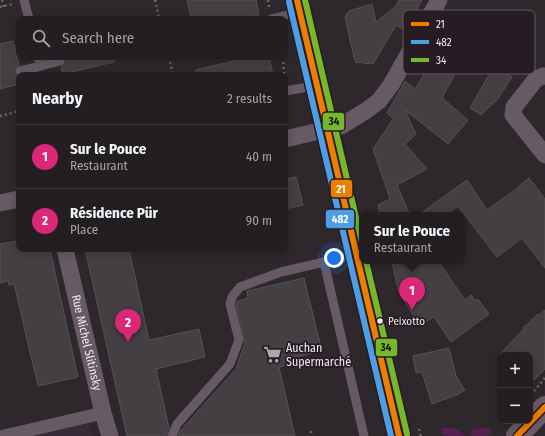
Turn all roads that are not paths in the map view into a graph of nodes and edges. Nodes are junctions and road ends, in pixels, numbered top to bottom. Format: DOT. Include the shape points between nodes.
graph roads {
  1 [pos="24,0"];
  2 [pos="311,0"];
  3 [pos="439,0"];
  4 [pos="294,7"];
  5 [pos="433,10"];
  6 [pos="28,16"];
  7 [pos="277,16"];
  8 [pos="39,62"];
  9 [pos="60,62"];
  10 [pos="403,64"];
  11 [pos="20,71"];
  12 [pos="545,76"];
  13 [pos="308,87"];
  14 [pos="288,90"];
  15 [pos="334,128"];
  16 [pos="288,138"];
  17 [pos="545,155"];
  18 [pos="16,200"];
  19 [pos="0,204"];
  20 [pos="360,212"];
  21 [pos="354,247"];
  22 [pos="66,252"];
  23 [pos="324,262"];
  24 [pos="373,264"];
  25 [pos="545,407"];
  26 [pos="103,413"];
  27 [pos="4,436"];
  28 [pos="110,436"];
  29 [pos="172,436"];
  30 [pos="364,436"];
  31 [pos="399,436"];
  32 [pos="411,436"];
  33 [pos="517,436"];
  1 -- 6 [label="lane"];
  2 -- 15 [label="main road"];
  3 -- 5 [label="street"];
  4 -- 7 [label="lane"];
  4 -- 15 [label="main road"];
  8 -- 9 [label="lane"];
  8 -- 11 [label="lane"];
  10 -- 15 [label="street" via="379,101"];
  12 -- 17 [label="street" via="536,79 514,106 513,115"];
  13 -- 14 [label="lane"];
  15 -- 16 [label="street"];
  15 -- 20 [label="main road"];
  15 -- 21 [label="main road"];
  18 -- 19 [label="street"];
  21 -- 23 [label="lane" via="348,256"];
  21 -- 31 [label="main road"];
  22 -- 26 [label="street, Rue Michel Slitinsky"];
  23 -- 29 [label="lane" via="281,272 240,288 232,297 230,304 239,340 230,364 177,424"];
  23 -- 30 [label="lane"];
  24 -- 32 [label="main road"];
  25 -- 33 [label="main road"];
  26 -- 27 [label="street"];
  26 -- 28 [label="street, Rue Michel Slitinsky"];
}
